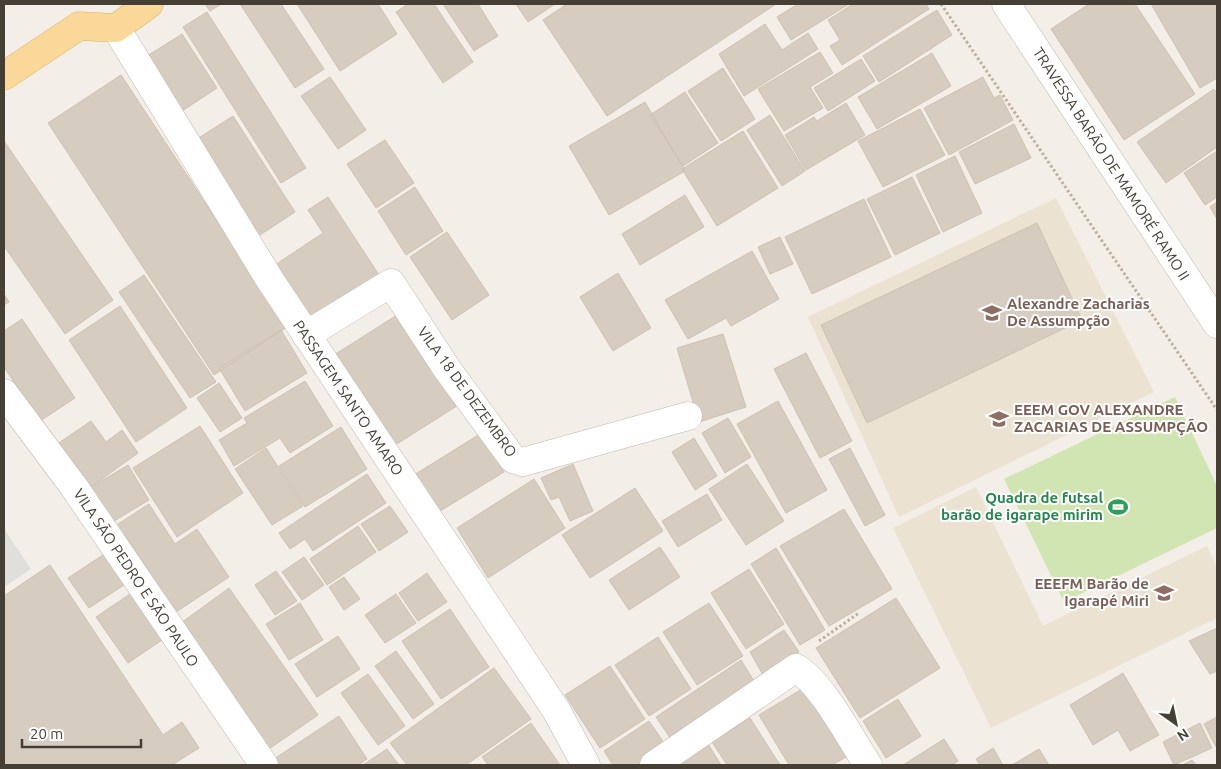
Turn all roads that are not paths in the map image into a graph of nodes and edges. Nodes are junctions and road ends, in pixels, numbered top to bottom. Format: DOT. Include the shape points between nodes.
graph roads {
  1 [pos="148,4"];
  2 [pos="1006,4"];
  3 [pos="116,28"];
  4 [pos="4,76"];
  5 [pos="1217,324"];
  6 [pos="306,335"];
  7 [pos="4,393"];
  8 [pos="688,416"];
  9 [pos="264,765"];
  10 [pos="586,765"];
  11 [pos="654,765"];
  12 [pos="868,765"];
  1 -- 3 [label="main road"];
  2 -- 5 [label="street, TRAVESSA BARÃO DE MAMORÉ RAMO II"];
  3 -- 4 [label="main road" via="79,26"];
  3 -- 6 [label="street, PASSAGEM SANTO AMARO"];
  6 -- 8 [label="street, VILA 18 DE DEZEMBRO" via="391,283 447,369 513,460 523,462"];
  6 -- 10 [label="street, PASSAGEM SANTO AMARO" via="556,710"];
  7 -- 9 [label="street, VILA SÃO PEDRO E SÃO PAULO" via="74,487"];
  11 -- 12 [label="street" via="796,668 818,688"];
}
